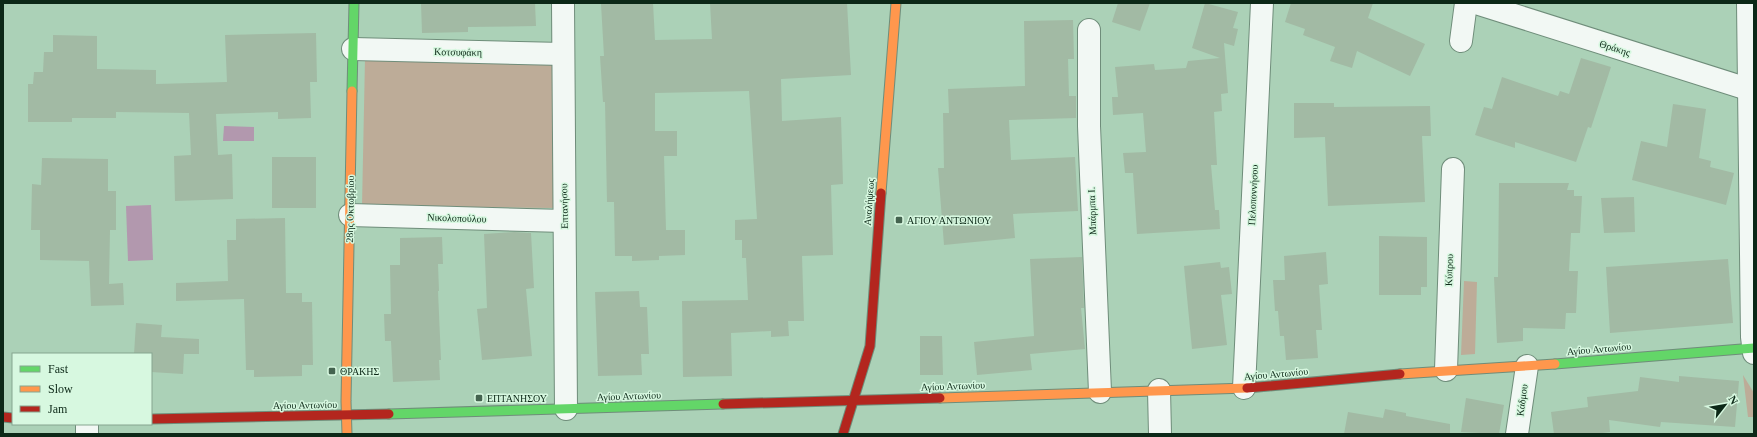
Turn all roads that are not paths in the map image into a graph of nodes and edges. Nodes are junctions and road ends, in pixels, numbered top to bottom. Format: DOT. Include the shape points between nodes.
graph roads {
  1 [pos="354,3"];
  2 [pos="563,3"];
  3 [pos="896,3"];
  4 [pos="1262,3"];
  5 [pos="1466,3"];
  6 [pos="1476,3"];
  7 [pos="1748,3"];
  8 [pos="1089,30"];
  9 [pos="1461,41"];
  10 [pos="353,49"];
  11 [pos="563,54"];
  12 [pos="1751,91"];
  13 [pos="1453,169"];
  14 [pos="350,215"];
  15 [pos="564,221"];
  16 [pos="1753,349"];
  17 [pos="1527,366"];
  18 [pos="1446,370"];
  19 [pos="1244,388"];
  20 [pos="1159,390"];
  21 [pos="1100,392"];
  22 [pos="854,400"];
  23 [pos="566,409"];
  24 [pos="347,415"];
  25 [pos="152,419"];
  26 [pos="347,434"];
  27 [pos="843,434"];
  28 [pos="1160,434"];
  29 [pos="1517,434"];
  1 -- 10 [label="street, 28ης Οκτωβρίου"];
  2 -- 11 [label="street, Επτανήσου"];
  3 -- 22 [label="street, Αναλήψεως" via="870,346"];
  4 -- 19 [label="street, Πελοποννήσου"];
  5 -- 9 [label="street"];
  6 -- 12 [label="street, Θράκης"];
  7 -- 12 [label="street"];
  8 -- 21 [label="street, Μπάρμπα Ι." via="1088,126"];
  10 -- 11 [label="street, Κοτσυφάκη"];
  10 -- 14 [label="street, 28ης Οκτωβρίου"];
  11 -- 15 [label="street, Επτανήσου"];
  12 -- 16 [label="street"];
  13 -- 18 [label="street, Κύπρου"];
  14 -- 15 [label="street, Νικολοπούλου"];
  14 -- 24 [label="street, 28ης Οκτωβρίου"];
  15 -- 23 [label="street, Επτανήσου"];
  16 -- 17 [label="street, Αγίου Αντωνίου"];
  17 -- 18 [label="street, Αγίου Αντωνίου"];
  17 -- 29 [label="street, Κάδμου"];
  18 -- 19 [label="street, Αγίου Αντωνίου"];
  19 -- 20 [label="street, Αγίου Αντωνίου"];
  20 -- 21 [label="street, Αγίου Αντωνίου"];
  20 -- 28 [label="street"];
  21 -- 22 [label="street, Αγίου Αντωνίου"];
  22 -- 23 [label="street, Αγίου Αντωνίου"];
  22 -- 27 [label="street, Αναλήψεως"];
  23 -- 24 [label="street, Αγίου Αντωνίου"];
  24 -- 25 [label="street, Αγίου Αντωνίου"];
  24 -- 26 [label="street, 28ης Οκτωβρίου"];
}
